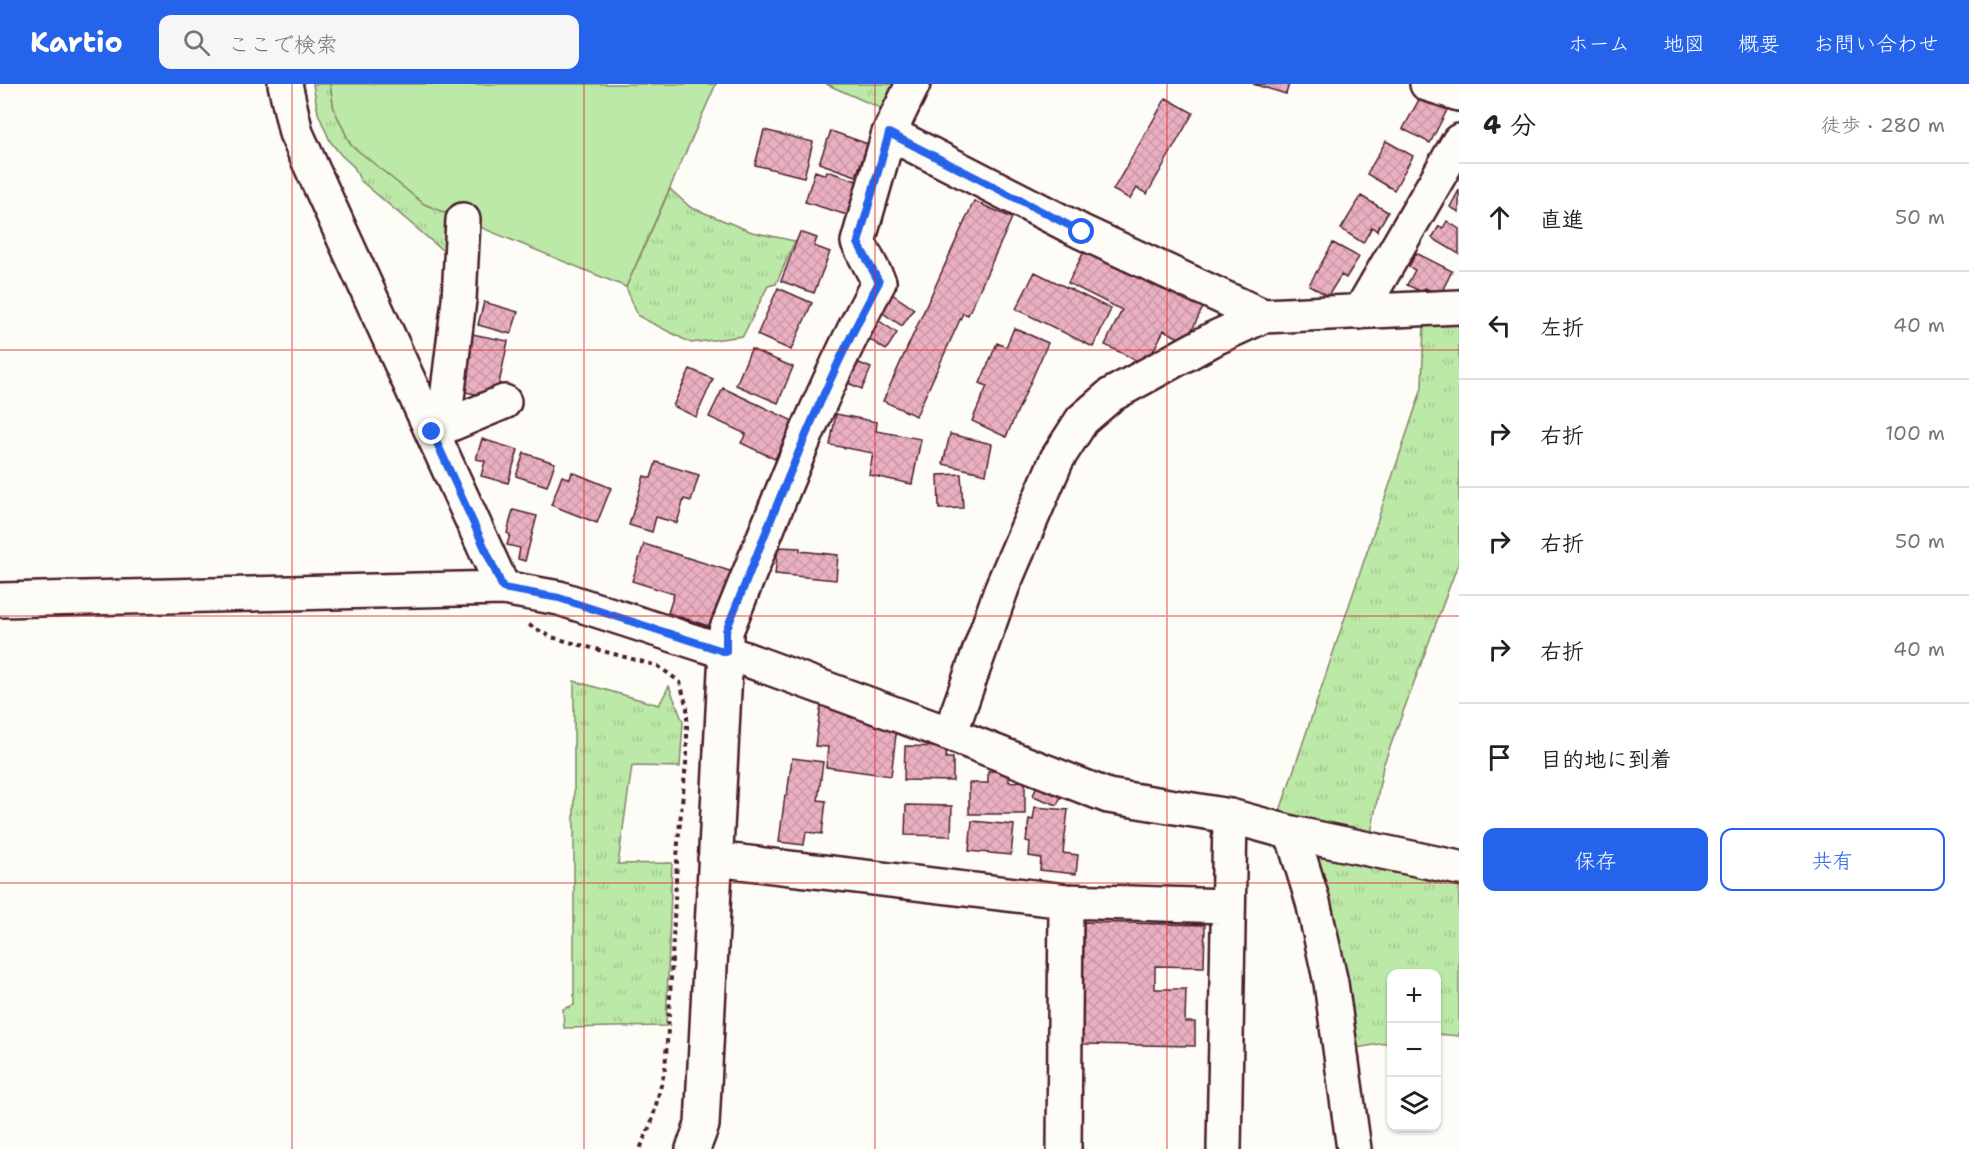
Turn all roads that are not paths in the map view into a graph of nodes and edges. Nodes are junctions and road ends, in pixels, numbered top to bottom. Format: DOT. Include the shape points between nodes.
graph roads {
  1 [pos="285,84"];
  2 [pos="913,84"];
  3 [pos="1427,84"];
  4 [pos="1459,94"];
  5 [pos="889,133"];
  6 [pos="1459,141"];
  7 [pos="463,220"];
  8 [pos="1459,307"];
  9 [pos="1360,312"];
  10 [pos="1263,316"];
  11 [pos="504,402"];
  12 [pos="432,432"];
  13 [pos="503,588"];
  14 [pos="0,600"];
  15 [pos="726,652"];
  16 [pos="950,734"];
  17 [pos="1230,816"];
  18 [pos="1292,833"];
  19 [pos="715,859"];
  20 [pos="1459,868"];
  21 [pos="1066,901"];
  22 [pos="1228,906"];
  23 [pos="693,1149"];
  24 [pos="1064,1149"];
  25 [pos="1224,1149"];
  26 [pos="1354,1149"];
  1 -- 12 [label="street" via="296,133"];
  2 -- 5 [label="street"];
  3 -- 4 [label="street"];
  5 -- 10 [label="street" via="1082,232"];
  5 -- 15 [label="street" via="858,243 879,282 849,336 792,470 726,631"];
  6 -- 9 [label="street"];
  7 -- 12 [label="street" via="459,300 446,407"];
  8 -- 9 [label="street"];
  9 -- 10 [label="street"];
  10 -- 16 [label="street" via="1111,395 1082,420 1057,459 1003,585"];
  11 -- 12 [label="street"];
  12 -- 13 [label="street"];
  13 -- 14 [label="street"];
  13 -- 15 [label="street" via="559,598"];
  15 -- 16 [label="street"];
  15 -- 19 [label="street"];
  16 -- 17 [label="street" via="1108,795"];
  17 -- 18 [label="street"];
  17 -- 22 [label="street"];
  18 -- 20 [label="street"];
  18 -- 26 [label="street" via="1331,983"];
  19 -- 21 [label="street"];
  19 -- 23 [label="street" via="702,1125"];
  21 -- 22 [label="street"];
  21 -- 24 [label="street"];
  22 -- 25 [label="street"];
}
